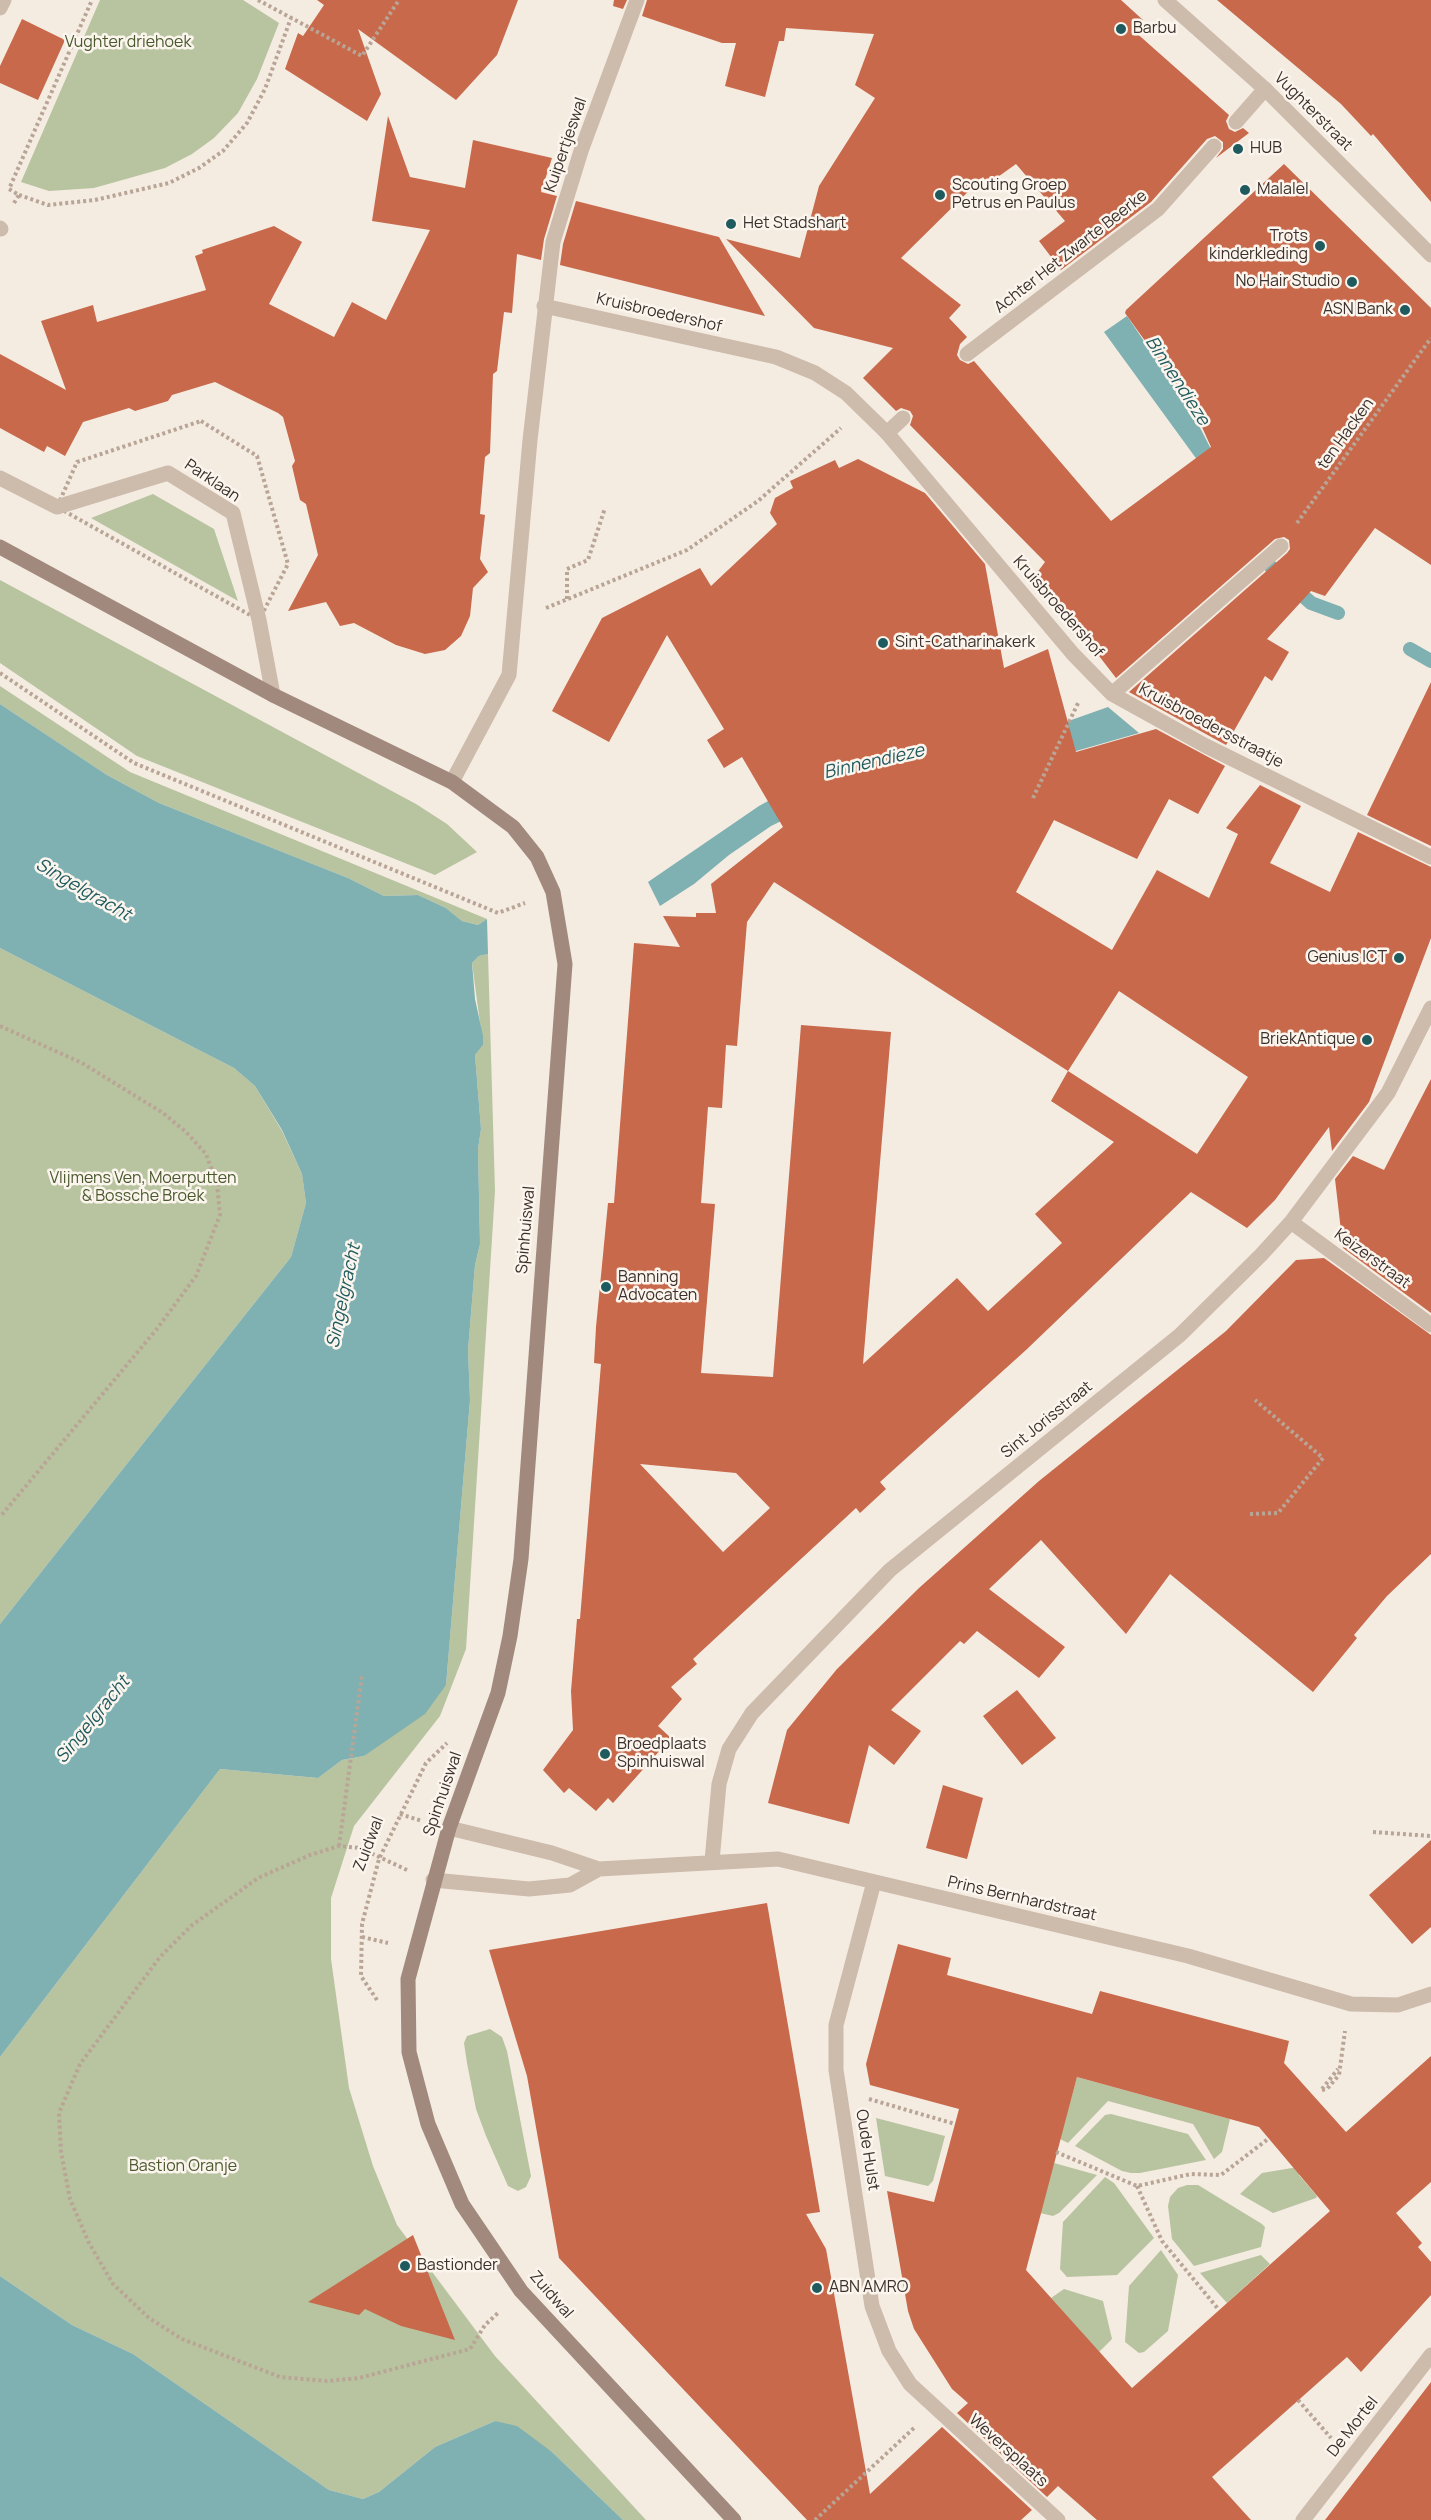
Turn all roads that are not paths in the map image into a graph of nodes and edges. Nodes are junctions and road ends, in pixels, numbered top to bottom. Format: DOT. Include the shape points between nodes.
graph roads {
  1 [pos="4,0"];
  2 [pos="637,0"];
  3 [pos="1165,0"];
  4 [pos="0,8"];
  5 [pos="1265,89"];
  6 [pos="1236,122"];
  7 [pos="1214,146"];
  8 [pos="1431,255"];
  9 [pos="544,306"];
  10 [pos="967,354"];
  11 [pos="903,417"];
  12 [pos="887,433"];
  13 [pos="0,478"];
  14 [pos="1281,546"];
  15 [pos="0,547"];
  16 [pos="273,694"];
  17 [pos="1112,694"];
  18 [pos="452,782"];
  19 [pos="1431,857"];
  20 [pos="1431,1008"];
  21 [pos="1291,1222"];
  22 [pos="1431,1325"];
  23 [pos="449,1828"];
  24 [pos="712,1861"];
  25 [pos="599,1869"];
  26 [pos="433,1880"];
  27 [pos="874,1882"];
  28 [pos="1431,1995"];
  29 [pos="1431,2355"];
  30 [pos="934,2409"];
  31 [pos="734,2520"];
  32 [pos="1058,2520"];
  33 [pos="1304,2520"];
  1 -- 4 [label="street"];
  2 -- 9 [label="street, Kuipertjeswal" via="581,151 553,242"];
  3 -- 5 [label="street, Vughterstraat"];
  5 -- 6 [label="street"];
  5 -- 8 [label="street, Vughterstraat"];
  7 -- 10 [label="street, Achter Het Zwarte Beerke" via="1158,209"];
  9 -- 12 [label="street, Kruisbroedershof" via="776,357 815,373 846,393"];
  9 -- 18 [label="street" via="509,675"];
  11 -- 12 [label="street"];
  12 -- 17 [label="street, Kruisbroedershof" via="1073,654"];
  13 -- 16 [label="street, Parklaan" via="57,507 168,473 233,513 260,620"];
  14 -- 17 [label="street, Kruisbroedersstraatje"];
  15 -- 16 [label="main road"];
  16 -- 18 [label="main road"];
  17 -- 19 [label="street, Kruisbroedersstraatje" via="1206,746"];
  18 -- 23 [label="main road, Spinhuiswal" via="513,827 537,857 554,892 565,964 521,1559 498,1693"];
  20 -- 21 [label="street, Sint Jorisstraat" via="1388,1093"];
  21 -- 22 [label="street, Keizerstraat"];
  21 -- 24 [label="street, Sint Jorisstraat" via="1180,1335 890,1570 752,1713 729,1749 719,1784"];
  23 -- 25 [label="street, Prins Bernhardstraat" via="552,1853"];
  23 -- 26 [label="main road, Spinhuiswal"];
  24 -- 25 [label="street, Prins Bernhardstraat"];
  24 -- 27 [label="street, Prins Bernhardstraat" via="778,1859"];
  25 -- 26 [label="street, Prins Bernhardstraat" via="570,1885 529,1889"];
  26 -- 31 [label="main road, Zuidwal" via="408,1979 409,2052 428,2124 462,2204 521,2291"];
  27 -- 28 [label="street, Prins Bernhardstraat" via="1188,1956 1351,2004 1398,2004"];
  27 -- 30 [label="street, Oude Hulst" via="836,2025 840,2090 872,2306 889,2351 910,2384"];
  29 -- 33 [label="street, De Mortel"];
  30 -- 32 [label="street, Weversplaats"];
}
